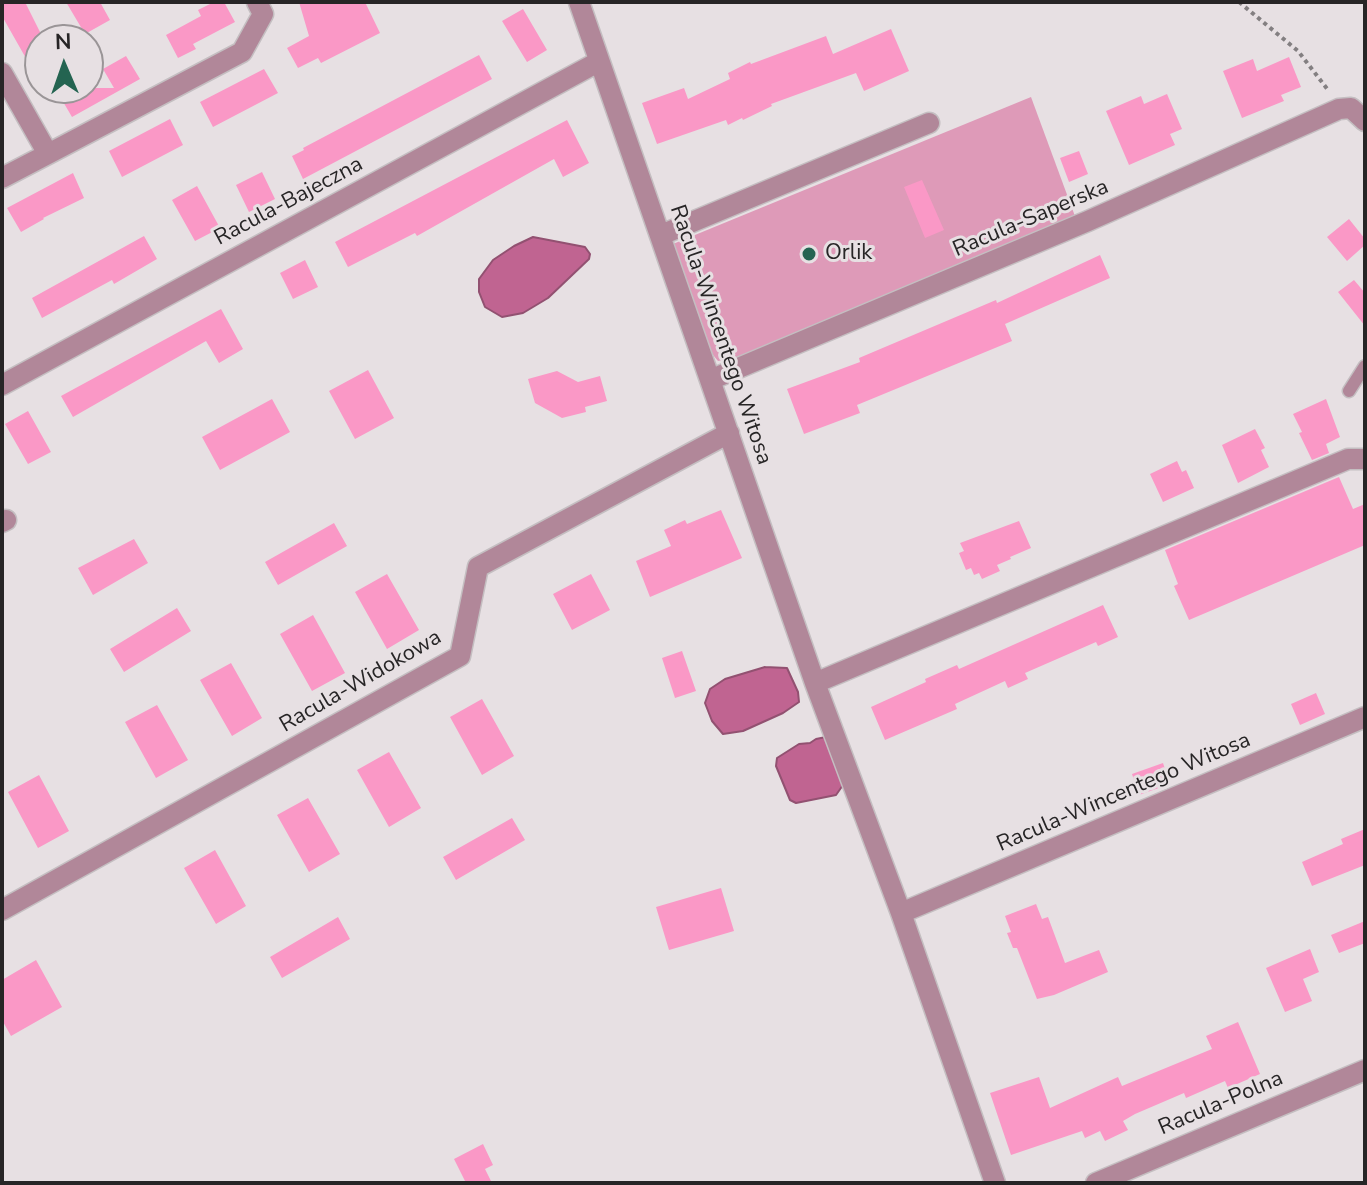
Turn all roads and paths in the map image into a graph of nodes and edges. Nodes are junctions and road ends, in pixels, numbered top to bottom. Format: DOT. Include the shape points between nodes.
graph roads {
  1 [pos="257,2"];
  2 [pos="579,2"];
  3 [pos="1239,2"];
  4 [pos="598,62"];
  5 [pos="2,73"];
  6 [pos="1339,109"];
  7 [pos="1365,121"];
  8 [pos="929,123"];
  9 [pos="48,154"];
  10 [pos="2,178"];
  11 [pos="661,235"];
  12 [pos="1365,366"];
  13 [pos="710,380"];
  14 [pos="2,385"];
  15 [pos="1349,391"];
  16 [pos="729,433"];
  17 [pos="1365,459"];
  18 [pos="815,683"];
  19 [pos="1365,717"];
  20 [pos="2,910"];
  21 [pos="901,913"];
  22 [pos="1365,1070"];
  23 [pos="995,1183"];
  24 [pos="1096,1183"];
  1 -- 9 [label="street" via="263,14 242,52"];
  2 -- 4 [label="street, Racula-Wincentego Witosa"];
  3 -- 6 [label="path" via="1298,51"];
  4 -- 11 [label="street, Racula-Wincentego Witosa"];
  4 -- 14 [label="street, Racula-Bajeczna"];
  5 -- 9 [label="street"];
  6 -- 7 [label="street" via="1353,109"];
  6 -- 13 [label="street, Racula-Saperska"];
  8 -- 11 [label="street"];
  9 -- 10 [label="street"];
  11 -- 13 [label="street, Racula-Wincentego Witosa"];
  12 -- 15 [label="lane"];
  13 -- 16 [label="street, Racula-Wincentego Witosa"];
  16 -- 18 [label="street, Racula-Wincentego Witosa"];
  16 -- 20 [label="street, Racula-Widokowa" via="478,567 460,656"];
  17 -- 18 [label="street" via="1348,459"];
  18 -- 21 [label="street, Racula-Wincentego Witosa"];
  19 -- 21 [label="street, Racula-Wincentego Witosa"];
  21 -- 23 [label="street, Racula-Wincentego Witosa"];
  22 -- 24 [label="street, Racula-Polna"];
}
